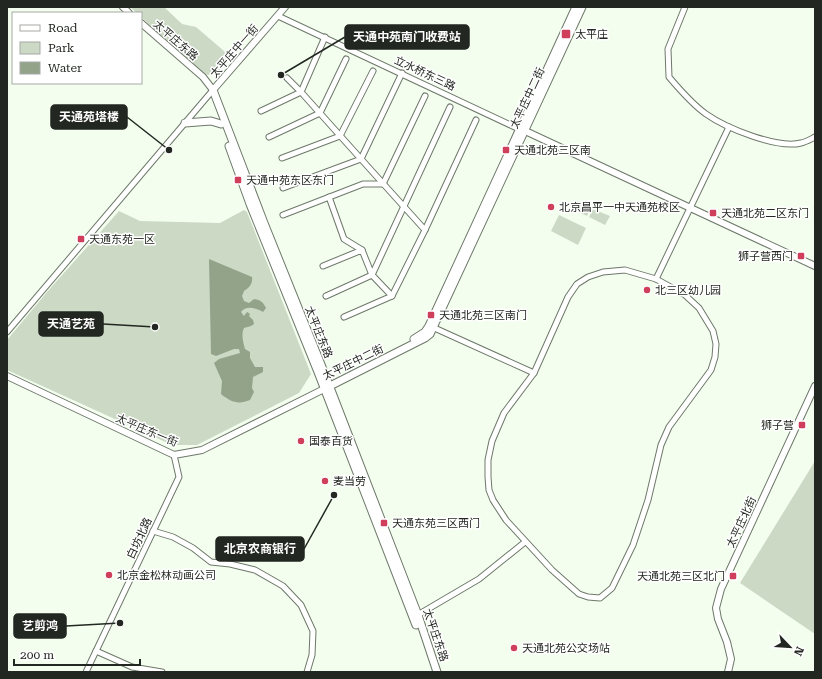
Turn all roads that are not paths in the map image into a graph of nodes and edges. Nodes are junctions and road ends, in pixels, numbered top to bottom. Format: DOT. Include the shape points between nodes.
graph roads {
  1 [pos="285,7"];
  2 [pos="576,7"];
  3 [pos="582,7"];
  4 [pos="685,7"];
  5 [pos="278,16"];
  6 [pos="142,24"];
  7 [pos="325,38"];
  8 [pos="346,59"];
  9 [pos="373,71"];
  10 [pos="402,73"];
  11 [pos="287,78"];
  12 [pos="213,90"];
  13 [pos="301,92"];
  14 [pos="426,96"];
  15 [pos="450,107"];
  16 [pos="261,111"];
  17 [pos="320,113"];
  18 [pos="476,120"];
  19 [pos="185,123"];
  20 [pos="221,124"];
  21 [pos="729,127"];
  22 [pos="522,130"];
  23 [pos="340,136"];
  24 [pos="268,137"];
  25 [pos="815,137"];
  26 [pos="282,158"];
  27 [pos="361,159"];
  28 [pos="383,184"];
  29 [pos="283,188"];
  30 [pos="329,197"];
  31 [pos="403,207"];
  32 [pos="690,208"];
  33 [pos="283,215"];
  34 [pos="424,230"];
  35 [pos="362,250"];
  36 [pos="324,266"];
  37 [pos="815,266"];
  38 [pos="372,275"];
  39 [pos="656,280"];
  40 [pos="326,296"];
  41 [pos="392,296"];
  42 [pos="344,317"];
  43 [pos="431,327"];
  44 [pos="7,332"];
  45 [pos="534,373"];
  46 [pos="7,376"];
  47 [pos="327,386"];
  48 [pos="815,386"];
  49 [pos="174,455"];
  50 [pos="153,531"];
  51 [pos="525,542"];
  52 [pos="416,616"];
  53 [pos="96,651"];
  54 [pos="86,672"];
  55 [pos="162,672"];
  56 [pos="308,672"];
  57 [pos="433,672"];
  58 [pos="437,672"];
  59 [pos="728,672"];
  1 -- 5 [label="street, 太平庄中一街"];
  2 -- 22 [label="main road, 太平庄中二街"];
  3 -- 22 [label="main road, 太平庄中二街"];
  4 -- 21 [label="street" via="668,49 669,77 706,114"];
  5 -- 7 [label="street, 立水桥东三路"];
  5 -- 12 [label="street, 太平庄中一街"];
  6 -- 12 [label="street, 太平庄东路" via="202,77"];
  7 -- 10 [label="street, 立水桥东三路"];
  7 -- 13 [label="street"];
  8 -- 17 [label="street"];
  9 -- 23 [label="street"];
  10 -- 22 [label="street, 立水桥东三路"];
  10 -- 27 [label="street"];
  11 -- 13 [label="street"];
  12 -- 19 [label="street"];
  12 -- 20 [label="main road, 太平庄东路" via="214,104"];
  12 -- 47 [label="main road, 太平庄东路"];
  13 -- 16 [label="street"];
  13 -- 17 [label="street"];
  14 -- 28 [label="street"];
  15 -- 31 [label="street"];
  17 -- 23 [label="street"];
  17 -- 24 [label="street"];
  18 -- 34 [label="street"];
  19 -- 20 [label="main road" via="210,121"];
  19 -- 44 [label="street"];
  20 -- 47 [label="main road, 太平庄东路" via="250,204"];
  21 -- 25 [label="street" via="767,141 786,144 800,143"];
  21 -- 32 [label="street"];
  22 -- 32 [label="street"];
  22 -- 43 [label="main road, 太平庄中二街"];
  23 -- 26 [label="street"];
  23 -- 27 [label="street"];
  27 -- 28 [label="street"];
  27 -- 29 [label="street"];
  28 -- 30 [label="street" via="363,184"];
  28 -- 31 [label="street"];
  30 -- 33 [label="street"];
  30 -- 35 [label="street" via="344,238"];
  31 -- 34 [label="street"];
  31 -- 38 [label="street"];
  32 -- 37 [label="street"];
  32 -- 39 [label="street"];
  34 -- 41 [label="street"];
  35 -- 36 [label="street"];
  35 -- 38 [label="street"];
  38 -- 40 [label="street"];
  38 -- 41 [label="street"];
  39 -- 45 [label="street" via="625,270 603,272 577,284 568,297"];
  39 -- 51 [label="street" via="685,295 699,308 714,331 715,357 711,370 669,427 661,445 648,500 633,545 612,588 600,598 579,594"];
  41 -- 42 [label="street"];
  43 -- 45 [label="street"];
  43 -- 47 [label="main road, 太平庄中二街" via="430,334 425,338"];
  45 -- 51 [label="street" via="504,413 492,441 488,460 489,490 493,500"];
  46 -- 49 [label="street, 太平庄东一街"];
  47 -- 49 [label="street, 太平庄东一街" via="202,450"];
  47 -- 52 [label="main road, 太平庄东路"];
  48 -- 59 [label="street, 太平庄北街" via="721,589 716,608 731,659"];
  49 -- 50 [label="street, 白坊北路" via="179,477"];
  50 -- 53 [label="street, 白坊北路"];
  50 -- 56 [label="street" via="186,544 211,562 255,570 283,586 301,605 313,631"];
  51 -- 52 [label="street" via="479,579"];
  52 -- 57 [label="main road, 太平庄东路"];
  52 -- 58 [label="main road, 太平庄东路"];
  53 -- 54 [label="street, 白坊北路"];
  53 -- 55 [label="street" via="132,666"];
}
